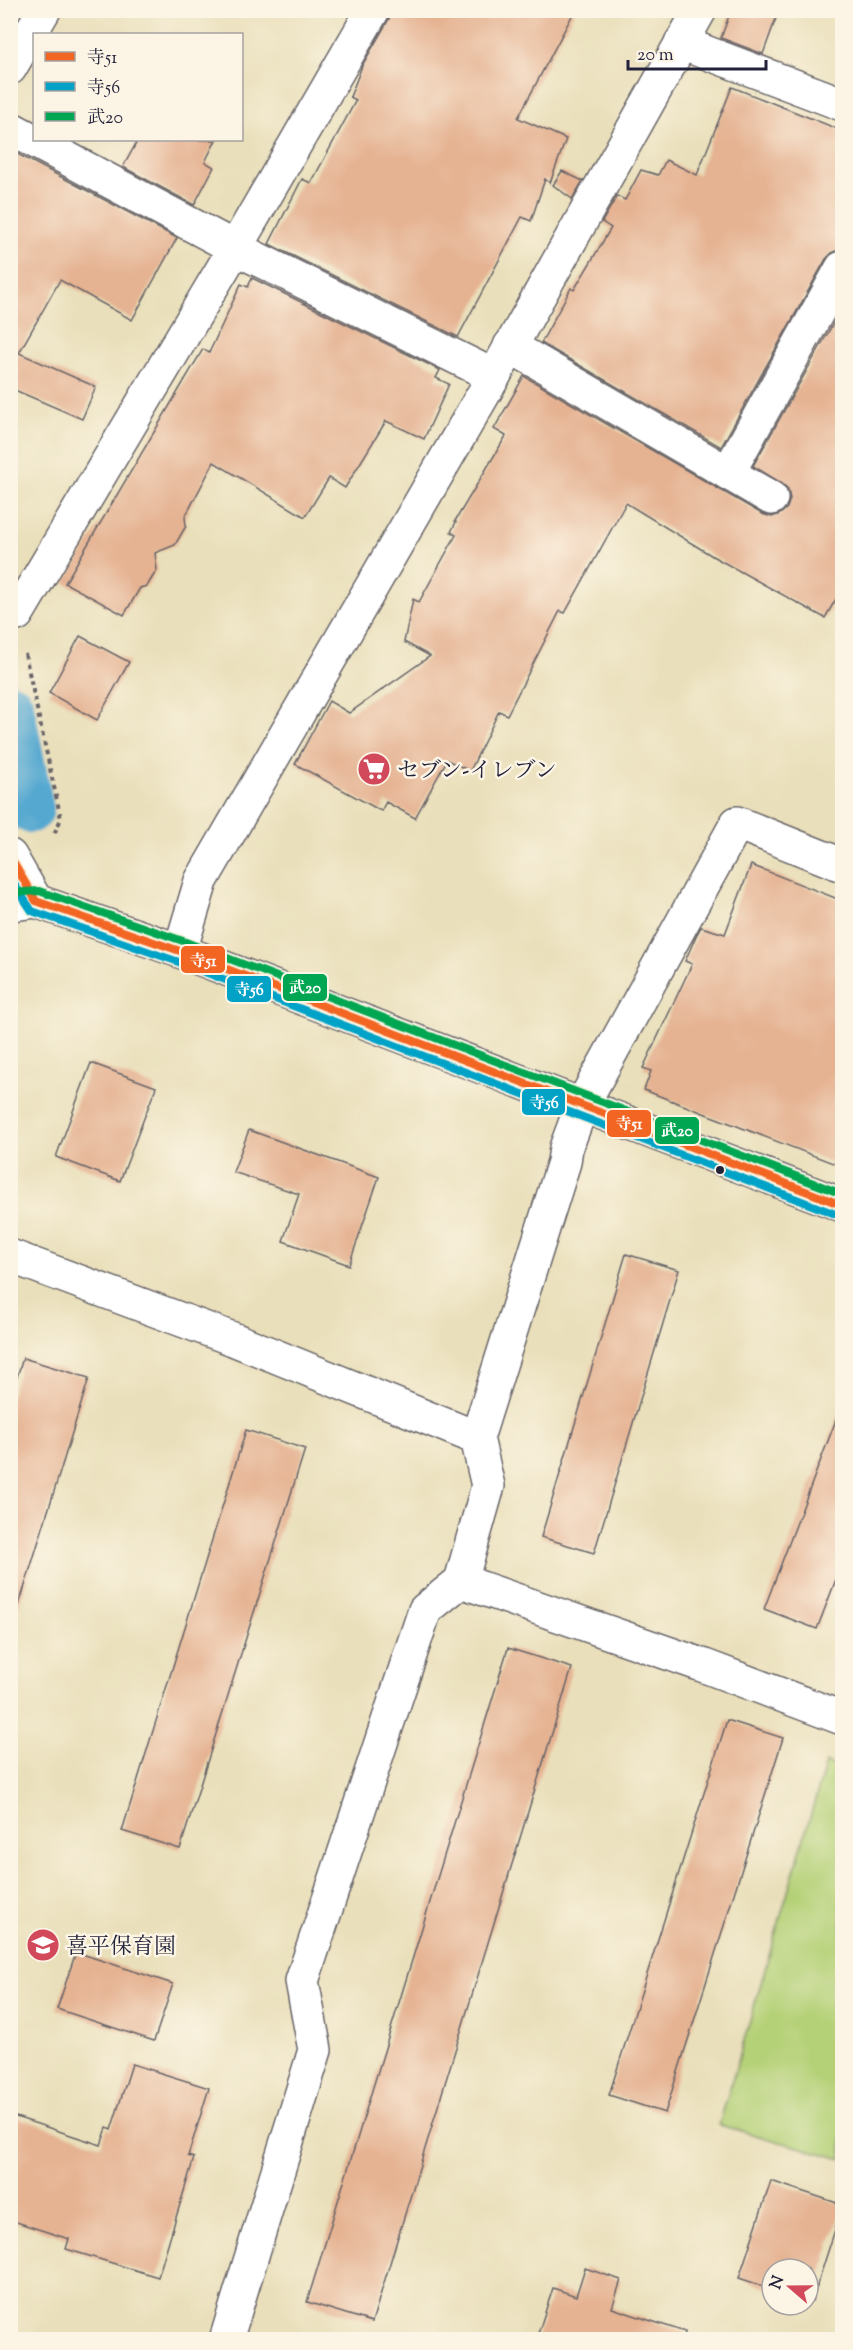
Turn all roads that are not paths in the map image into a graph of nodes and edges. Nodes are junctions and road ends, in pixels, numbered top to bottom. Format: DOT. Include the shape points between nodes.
graph roads {
  1 [pos="44,10"];
  2 [pos="373,10"];
  3 [pos="700,10"];
  4 [pos="681,43"];
  5 [pos="10,68"];
  6 [pos="843,104"];
  7 [pos="10,128"];
  8 [pos="33,140"];
  9 [pos="34,141"];
  10 [pos="235,248"];
  11 [pos="841,276"];
  12 [pos="510,346"];
  13 [pos="494,376"];
  14 [pos="728,473"];
  15 [pos="771,498"];
  16 [pos="17,614"];
  17 [pos="10,856"];
  18 [pos="843,865"];
  19 [pos="23,903"];
  20 [pos="180,951"];
  21 [pos="582,1105"];
  22 [pos="843,1205"];
  23 [pos="10,1256"];
  24 [pos="477,1438"];
  25 [pos="461,1581"];
  26 [pos="843,1718"];
  27 [pos="225,2340"];
  1 -- 5 [label="street"];
  2 -- 10 [label="street"];
  3 -- 4 [label="street"];
  4 -- 6 [label="street"];
  4 -- 12 [label="street"];
  7 -- 8 [label="street"];
  9 -- 10 [label="street"];
  10 -- 13 [label="street"];
  10 -- 16 [label="street"];
  11 -- 14 [label="street"];
  12 -- 13 [label="street"];
  12 -- 14 [label="street"];
  13 -- 20 [label="street" via="201,881"];
  14 -- 15 [label="street"];
  17 -- 19 [label="street"];
  18 -- 21 [label="street" via="737,823"];
  19 -- 20 [label="street"];
  20 -- 21 [label="street"];
  21 -- 22 [label="street"];
  21 -- 24 [label="street"];
  23 -- 24 [label="street" via="233,1339"];
  24 -- 25 [label="street" via="489,1486"];
  25 -- 26 [label="street"];
  25 -- 27 [label="street" via="425,1610 302,1981 315,2050"];
}
